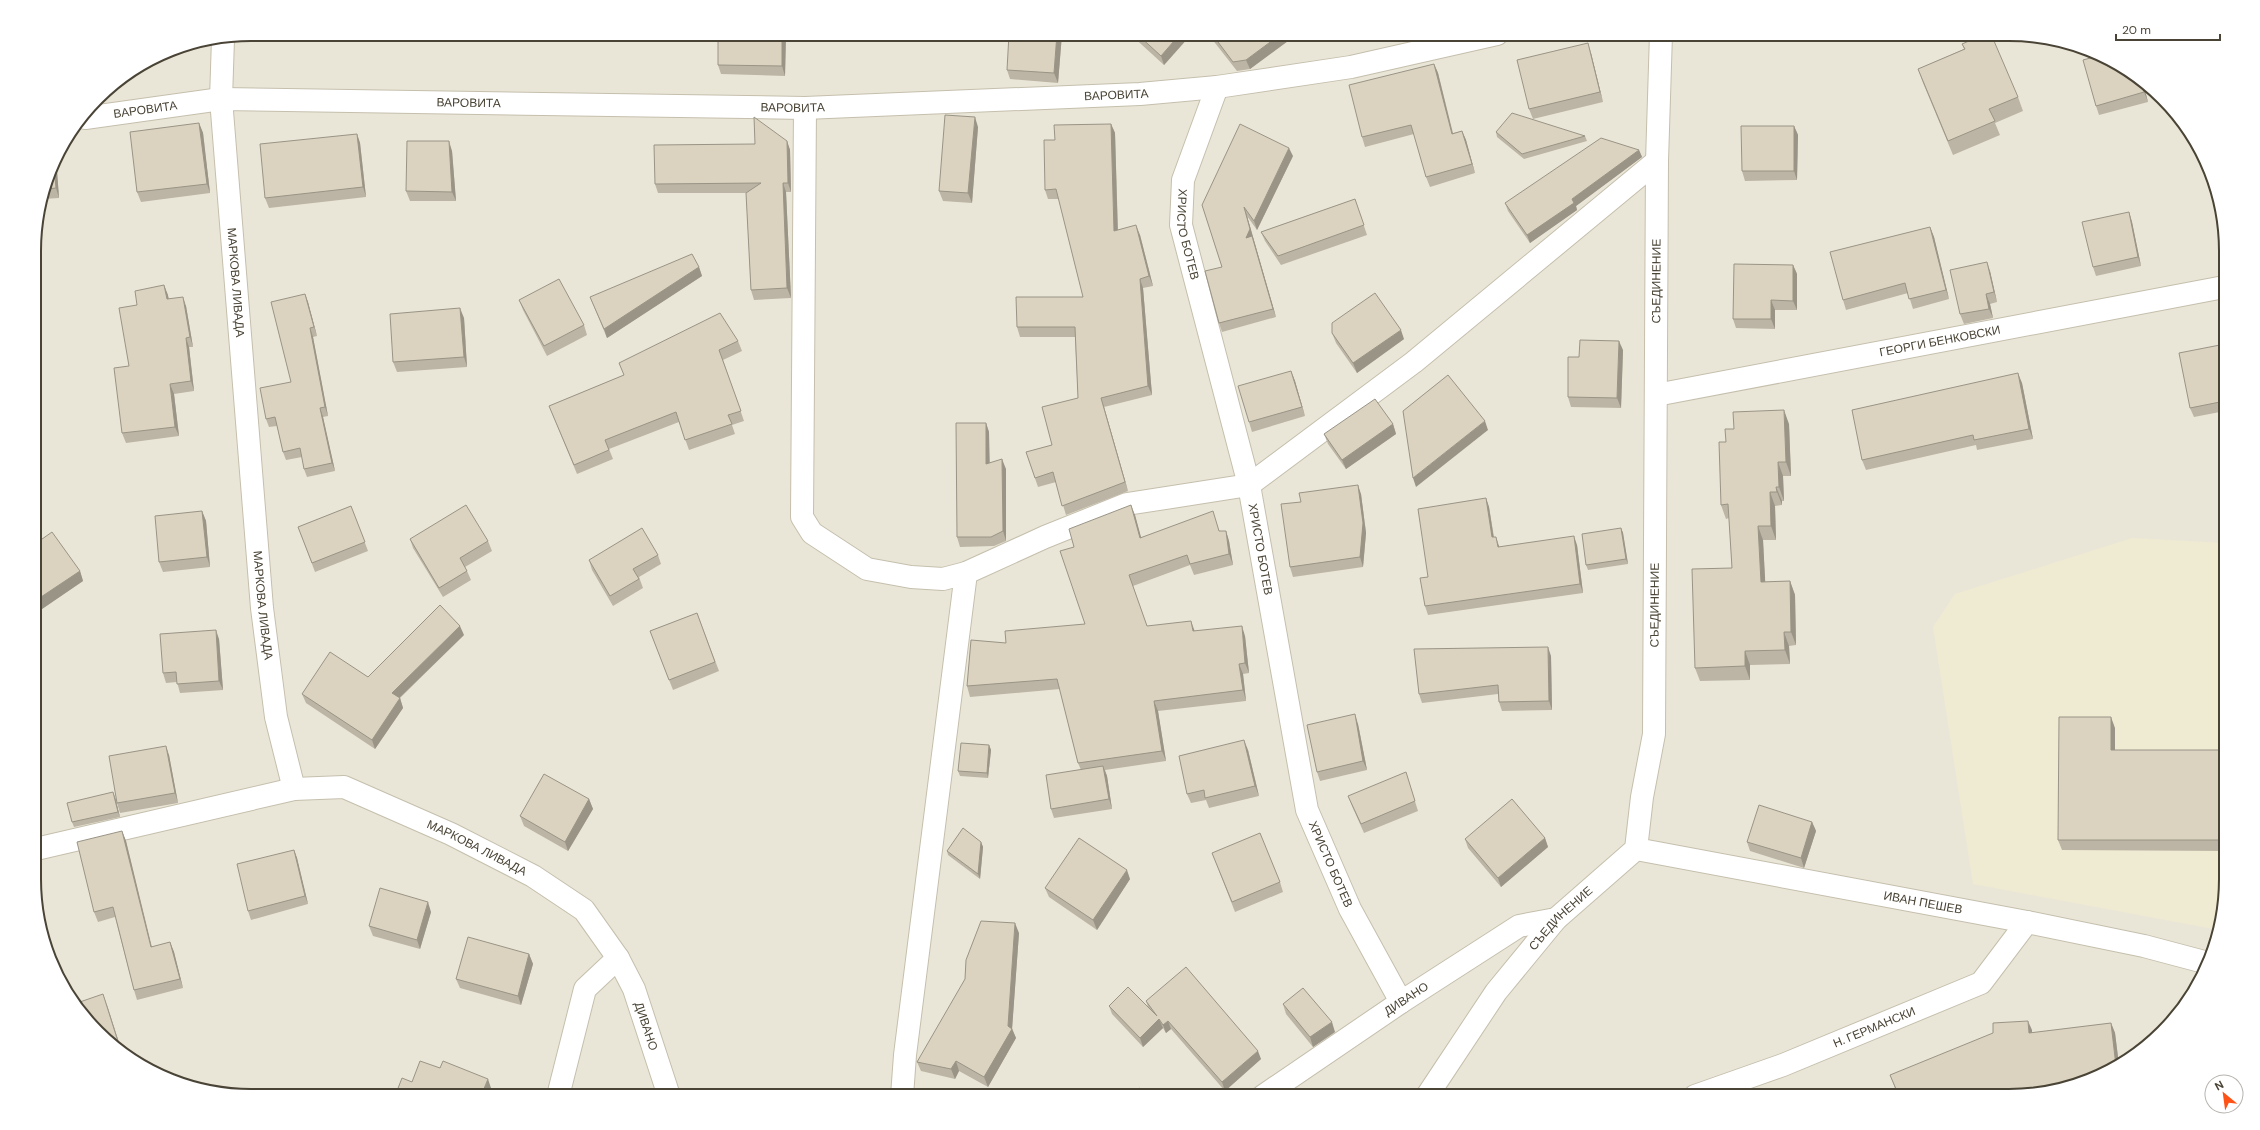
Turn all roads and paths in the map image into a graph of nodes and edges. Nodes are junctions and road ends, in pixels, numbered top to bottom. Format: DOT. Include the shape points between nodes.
graph roads {
  1 [pos="1434,41"];
  2 [pos="1661,41"];
  3 [pos="223,43"];
  4 [pos="1216,86"];
  5 [pos="221,99"];
  6 [pos="805,108"];
  7 [pos="89,117"];
  8 [pos="1657,160"];
  9 [pos="2219,288"];
  10 [pos="1656,395"];
  11 [pos="1249,485"];
  12 [pos="966,573"];
  13 [pos="294,789"];
  14 [pos="41,848"];
  15 [pos="1636,849"];
  16 [pos="1556,919"];
  17 [pos="2027,922"];
  18 [pos="618,958"];
  19 [pos="2202,961"];
  20 [pos="1401,1002"];
  21 [pos="560,1089"];
  22 [pos="667,1089"];
  23 [pos="902,1089"];
  24 [pos="1273,1089"];
  25 [pos="1432,1089"];
  26 [pos="1715,1089"];
  1 -- 4 [label="street, ВАРОВИТА" via="1351,67"];
  2 -- 8 [label="street, СЪЕДИНЕНИЕ"];
  3 -- 5 [label="street, МАРКОВА ЛИВАДА"];
  4 -- 6 [label="street, ВАРОВИТА" via="1140,94"];
  4 -- 11 [label="street, ХРИСТО БОТЕВ" via="1183,180 1181,225"];
  5 -- 6 [label="street, ВАРОВИТА"];
  5 -- 7 [label="street, ВАРОВИТА"];
  5 -- 13 [label="street, МАРКОВА ЛИВАДА" via="262,608 276,717"];
  6 -- 12 [label="street" via="802,517 812,533 867,569 911,577 935,578"];
  8 -- 10 [label="street, СЪЕДИНЕНИЕ"];
  8 -- 11 [label="street" via="1414,362"];
  9 -- 10 [label="street, ГЕОРГИ БЕНКОВСКИ"];
  10 -- 15 [label="street, СЪЕДИНЕНИЕ" via="1654,734 1642,797"];
  11 -- 12 [label="street" via="1128,504 1045,537"];
  11 -- 20 [label="street, ХРИСТО БОТЕВ" via="1307,810 1350,909"];
  12 -- 23 [label="street" via="904,1055"];
  13 -- 14 [label="street"];
  13 -- 18 [label="street, МАРКОВА ЛИВАДА" via="344,787 451,834 533,876 584,910"];
  15 -- 16 [label="street, СЪЕДИНЕНИЕ"];
  15 -- 17 [label="street, ИВАН ПЕШЕВ"];
  16 -- 20 [label="street, ДИВАНО" via="1519,926"];
  16 -- 25 [label="street, СЪЕДИНЕНИЕ" via="1496,992"];
  17 -- 19 [label="street, ИВАН ПЕШЕВ" via="2144,946"];
  17 -- 26 [label="street, Н. ГЕРМАНСКИ" via="1981,983 1783,1065"];
  18 -- 21 [label="street" via="585,989"];
  18 -- 22 [label="street, ДИВАНО" via="634,989"];
  20 -- 24 [label="street, ДИВАНО"];
}
